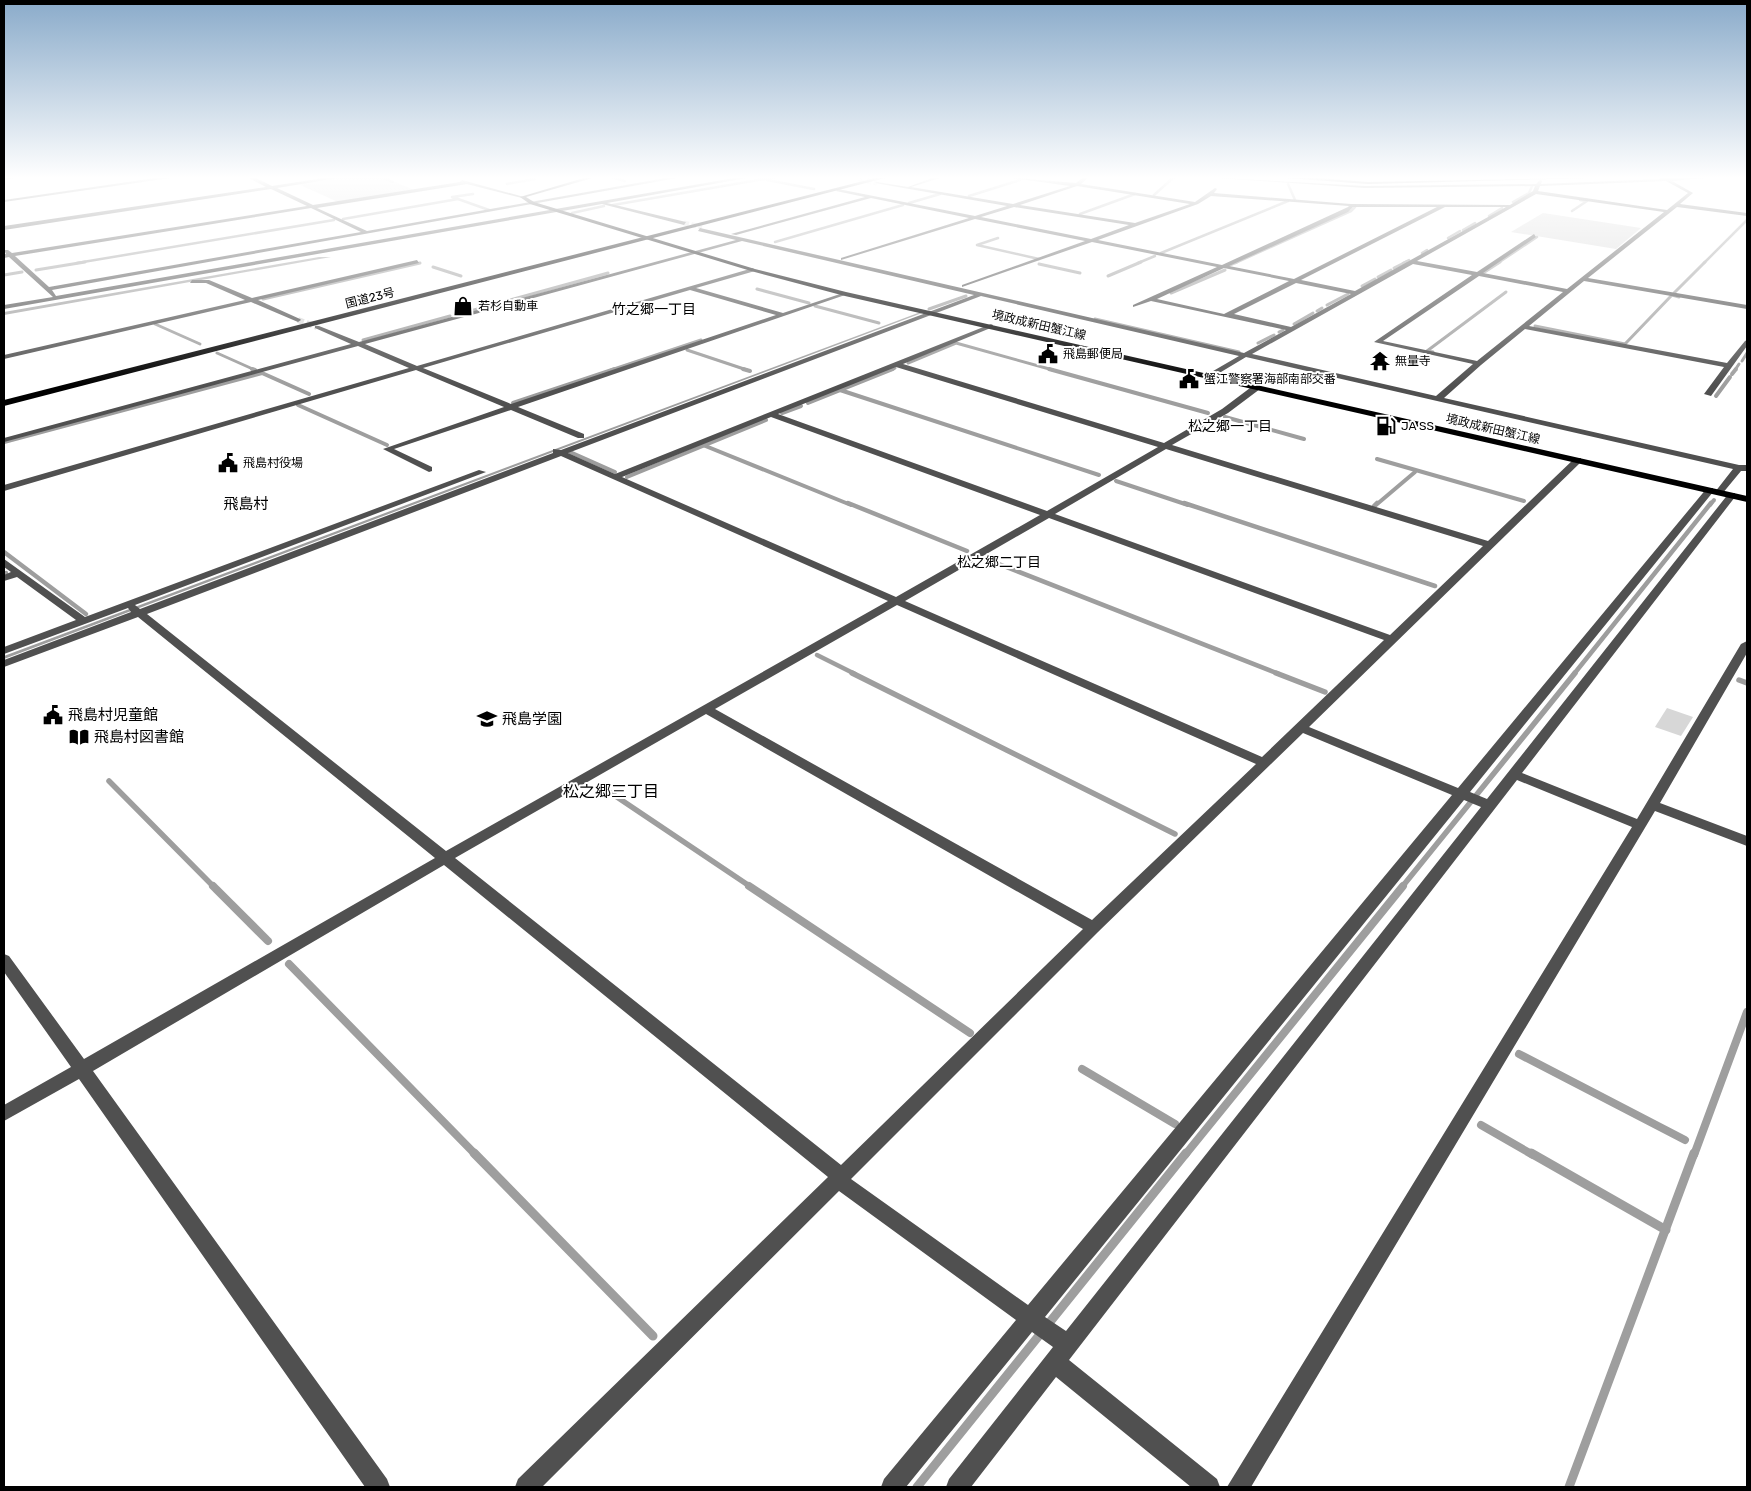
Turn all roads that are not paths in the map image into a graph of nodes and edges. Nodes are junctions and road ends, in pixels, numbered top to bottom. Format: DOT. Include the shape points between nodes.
graph roads {
  1 [pos="66,247"];
  2 [pos="286,247"];
  3 [pos="366,247"];
  4 [pos="600,247"];
  5 [pos="616,247"];
  6 [pos="678,247"];
  7 [pos="717,247"];
  8 [pos="774,247"];
  9 [pos="789,247"];
  10 [pos="882,247"];
  11 [pos="1079,247"];
  12 [pos="1116,247"];
  13 [pos="1267,247"];
  14 [pos="1362,247"];
  15 [pos="1440,247"];
  16 [pos="1518,247"];
  17 [pos="1623,247"];
  18 [pos="4,250"];
  19 [pos="695,252"];
  20 [pos="7,256"];
  21 [pos="843,259"];
  22 [pos="417,262"];
  23 [pos="1412,262"];
  24 [pos="1222,267"];
  25 [pos="753,270"];
  26 [pos="1477,274"];
  27 [pos="226,278"];
  28 [pos="1583,279"];
  29 [pos="188,281"];
  30 [pos="207,281"];
  31 [pos="1294,281"];
  32 [pos="964,286"];
  33 [pos="688,288"];
  34 [pos="50,290"];
  35 [pos="1569,290"];
  36 [pos="984,293"];
  37 [pos="1357,293"];
  38 [pos="845,294"];
  39 [pos="58,298"];
  40 [pos="1150,299"];
  41 [pos="4,300"];
  42 [pos="253,300"];
  43 [pos="1135,306"];
  44 [pos="4,307"];
  45 [pos="1747,307"];
  46 [pos="920,310"];
  47 [pos="929,312"];
  48 [pos="1227,314"];
  49 [pos="783,315"];
  50 [pos="298,320"];
  51 [pos="991,326"];
  52 [pos="317,327"];
  53 [pos="1524,327"];
  54 [pos="1292,329"];
  55 [pos="1747,342"];
  56 [pos="356,344"];
  57 [pos="1248,353"];
  58 [pos="4,357"];
  59 [pos="1478,363"];
  60 [pos="896,364"];
  61 [pos="1729,366"];
  62 [pos="414,368"];
  63 [pos="1211,376"];
  64 [pos="1257,387"];
  65 [pos="1708,394"];
  66 [pos="1440,397"];
  67 [pos="4,398"];
  68 [pos="4,403"];
  69 [pos="510,407"];
  70 [pos="771,414"];
  71 [pos="581,436"];
  72 [pos="4,440"];
  73 [pos="1164,447"];
  74 [pos="549,448"];
  75 [pos="560,452"];
  76 [pos="1578,460"];
  77 [pos="1743,468"];
  78 [pos="428,469"];
  79 [pos="617,476"];
  80 [pos="4,488"];
  81 [pos="1721,492"];
  82 [pos="1747,499"];
  83 [pos="1047,514"];
  84 [pos="365,515"];
  85 [pos="377,521"];
  86 [pos="1491,546"];
  87 [pos="4,562"];
  88 [pos="18,573"];
  89 [pos="4,578"];
  90 [pos="898,601"];
  91 [pos="127,604"];
  92 [pos="139,613"];
  93 [pos="84,621"];
  94 [pos="1391,639"];
  95 [pos="1747,644"];
  96 [pos="4,651"];
  97 [pos="4,664"];
  98 [pos="707,710"];
  99 [pos="1300,728"];
  100 [pos="1265,763"];
  101 [pos="1515,775"];
  102 [pos="1464,795"];
  103 [pos="1485,804"];
  104 [pos="1652,805"];
  105 [pos="1640,826"];
  106 [pos="1747,842"];
  107 [pos="445,858"];
  108 [pos="1093,928"];
  109 [pos="4,960"];
  110 [pos="82,1068"];
  111 [pos="4,1114"];
  112 [pos="840,1178"];
  113 [pos="1033,1320"];
  114 [pos="1059,1348"];
  115 [pos="379,1487"];
  116 [pos="526,1487"];
  117 [pos="892,1487"];
  118 [pos="957,1487"];
  119 [pos="1210,1487"];
  120 [pos="1238,1487"];
  1 -- 20 [label="street"];
  2 -- 34 [label="street"];
  3 -- 29 [label="street"];
  4 -- 67 [label="highway, 国道23号"];
  5 -- 68 [label="highway, 国道23号"];
  6 -- 19 [label="main road, 境政成新田蟹江線"];
  7 -- 19 [label="street"];
  8 -- 36 [label="street"];
  9 -- 21 [label="street"];
  10 -- 21 [label="street"];
  11 -- 32 [label="street"];
  12 -- 24 [label="street"];
  13 -- 24 [label="street"];
  14 -- 31 [label="street"];
  15 -- 23 [label="street"];
  16 -- 26 [label="street"];
  17 -- 28 [label="street"];
  18 -- 20 [label="street"];
  19 -- 25 [label="main road, 境政成新田蟹江線"];
  19 -- 56 [label="street"];
  20 -- 34 [label="street"];
  21 -- 32 [label="street"];
  22 -- 42 [label="street"];
  23 -- 26 [label="street"];
  23 -- 37 [label="street"];
  24 -- 31 [label="street"];
  24 -- 40 [label="street"];
  25 -- 33 [label="street"];
  25 -- 38 [label="main road, 境政成新田蟹江線"];
  26 -- 35 [label="street"];
  26 -- 59 [label="street" via="1377,342"];
  27 -- 30 [label="street"];
  28 -- 35 [label="street"];
  28 -- 45 [label="street"];
  29 -- 30 [label="street"];
  29 -- 39 [label="street"];
  30 -- 42 [label="street"];
  31 -- 37 [label="street"];
  31 -- 48 [label="street"];
  32 -- 36 [label="street"];
  33 -- 49 [label="street"];
  33 -- 62 [label="street"];
  34 -- 39 [label="street"];
  34 -- 41 [label="street"];
  35 -- 53 [label="street"];
  36 -- 47 [label="street"];
  36 -- 57 [label="street"];
  37 -- 54 [label="street"];
  38 -- 46 [label="main road, 境政成新田蟹江線"];
  38 -- 49 [label="street"];
  39 -- 44 [label="street"];
  40 -- 43 [label="street"];
  40 -- 48 [label="street"];
  42 -- 50 [label="street"];
  42 -- 58 [label="street"];
  46 -- 47 [label="main road, 境政成新田蟹江線"];
  46 -- 71 [label="street"];
  47 -- 51 [label="main road, 境政成新田蟹江線"];
  47 -- 75 [label="street"];
  48 -- 54 [label="street"];
  49 -- 69 [label="street"];
  51 -- 60 [label="street"];
  51 -- 63 [label="main road, 境政成新田蟹江線"];
  52 -- 56 [label="street"];
  53 -- 59 [label="street"];
  53 -- 61 [label="street"];
  54 -- 57 [label="street"];
  55 -- 61 [label="street"];
  56 -- 62 [label="street"];
  56 -- 72 [label="street"];
  57 -- 63 [label="street"];
  57 -- 66 [label="street"];
  59 -- 66 [label="street"];
  60 -- 70 [label="street"];
  60 -- 73 [label="street"];
  61 -- 65 [label="street"];
  62 -- 69 [label="street"];
  62 -- 80 [label="street"];
  63 -- 64 [label="main road, 境政成新田蟹江線"];
  64 -- 73 [label="street" via="1225,411"];
  64 -- 76 [label="main road, 境政成新田蟹江線"];
  66 -- 77 [label="street" via="1703,453"];
  69 -- 71 [label="street"];
  69 -- 78 [label="street" via="387,449"];
  70 -- 79 [label="street"];
  70 -- 83 [label="street"];
  71 -- 74 [label="street"];
  73 -- 83 [label="street"];
  73 -- 86 [label="street"];
  74 -- 75 [label="street"];
  74 -- 84 [label="street"];
  75 -- 79 [label="street"];
  75 -- 85 [label="street"];
  76 -- 81 [label="main road, 境政成新田蟹江線"];
  76 -- 86 [label="street"];
  77 -- 81 [label="street"];
  79 -- 90 [label="street"];
  81 -- 82 [label="main road, 境政成新田蟹江線"];
  81 -- 101 [label="street"];
  81 -- 102 [label="street"];
  83 -- 90 [label="street"];
  83 -- 94 [label="street"];
  84 -- 85 [label="street"];
  84 -- 91 [label="street"];
  85 -- 92 [label="street"];
  86 -- 94 [label="street"];
  87 -- 88 [label="street"];
  88 -- 89 [label="street"];
  88 -- 93 [label="street"];
  90 -- 98 [label="street"];
  90 -- 100 [label="street"];
  91 -- 92 [label="street"];
  91 -- 93 [label="street"];
  92 -- 97 [label="street"];
  92 -- 107 [label="street"];
  93 -- 96 [label="street"];
  94 -- 99 [label="street"];
  95 -- 104 [label="street"];
  98 -- 107 [label="street"];
  98 -- 108 [label="street"];
  99 -- 100 [label="street"];
  99 -- 102 [label="street"];
  100 -- 108 [label="street"];
  101 -- 103 [label="street"];
  101 -- 105 [label="street"];
  102 -- 103 [label="street"];
  102 -- 113 [label="street"];
  103 -- 114 [label="street"];
  104 -- 105 [label="street"];
  104 -- 106 [label="street"];
  105 -- 120 [label="street"];
  107 -- 110 [label="street"];
  107 -- 112 [label="street"];
  108 -- 112 [label="street"];
  109 -- 110 [label="street"];
  110 -- 111 [label="street"];
  110 -- 115 [label="street"];
  112 -- 113 [label="street"];
  112 -- 116 [label="street"];
  113 -- 114 [label="street"];
  113 -- 117 [label="street"];
  114 -- 118 [label="street"];
  114 -- 119 [label="street"];
}
